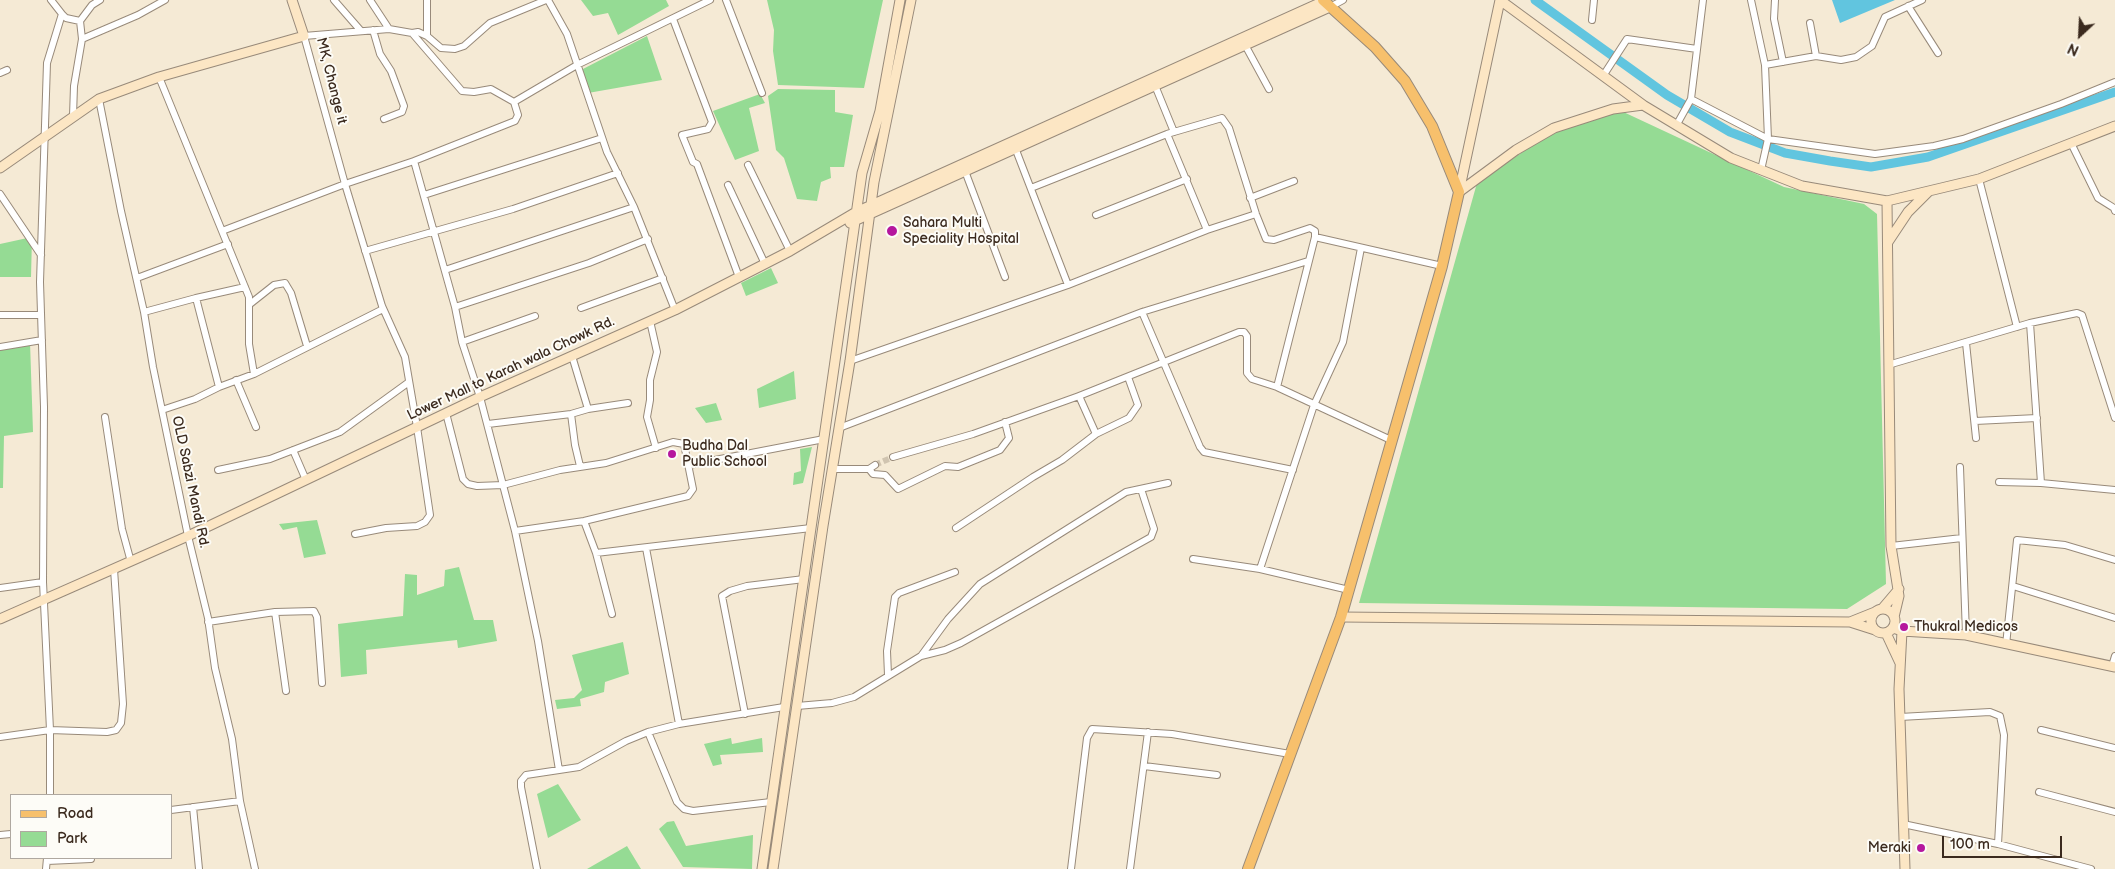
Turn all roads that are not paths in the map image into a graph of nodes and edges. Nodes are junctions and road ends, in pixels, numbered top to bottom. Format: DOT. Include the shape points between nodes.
graph roads {
  1 [pos="51,0"];
  2 [pos="100,0"];
  3 [pos="165,0"];
  4 [pos="292,0"];
  5 [pos="334,0"];
  6 [pos="370,0"];
  7 [pos="427,0"];
  8 [pos="547,0"];
  9 [pos="710,0"];
  10 [pos="726,0"];
  11 [pos="1343,0"];
  12 [pos="1500,0"];
  13 [pos="1594,0"];
  14 [pos="1703,0"];
  15 [pos="1751,0"];
  16 [pos="1775,0"];
  17 [pos="1922,0"];
  18 [pos="900,1"];
  19 [pos="911,1"];
  20 [pos="1326,2"];
  21 [pos="1908,6"];
  22 [pos="64,16"];
  23 [pos="672,19"];
  24 [pos="77,20"];
  25 [pos="1592,20"];
  26 [pos="1810,23"];
  27 [pos="389,29"];
  28 [pos="374,30"];
  29 [pos="361,31"];
  30 [pos="412,33"];
  31 [pos="304,36"];
  32 [pos="427,36"];
  33 [pos="82,40"];
  34 [pos="1244,42"];
  35 [pos="1697,48"];
  36 [pos="1938,53"];
  37 [pos="1816,56"];
  38 [pos="1783,62"];
  39 [pos="577,65"];
  40 [pos="1765,65"];
  41 [pos="7,70"];
  42 [pos="0,73"];
  43 [pos="1603,76"];
  44 [pos="159,77"];
  45 [pos="2115,82"];
  46 [pos="1154,83"];
  47 [pos="1269,88"];
  48 [pos="762,93"];
  49 [pos="99,99"];
  50 [pos="1690,101"];
  51 [pos="514,102"];
  52 [pos="1642,105"];
  53 [pos="73,116"];
  54 [pos="384,119"];
  55 [pos="1676,126"];
  56 [pos="2115,126"];
  57 [pos="1174,132"];
  58 [pos="1167,134"];
  59 [pos="46,138"];
  60 [pos="602,138"];
  61 [pos="1768,141"];
  62 [pos="2071,143"];
  63 [pos="1014,145"];
  64 [pos="414,161"];
  65 [pos="748,166"];
  66 [pos="0,168"];
  67 [pos="1761,170"];
  68 [pos="965,171"];
  69 [pos="618,173"];
  70 [pos="1187,179"];
  71 [pos="1979,179"];
  72 [pos="1294,181"];
  73 [pos="344,184"];
  74 [pos="728,185"];
  75 [pos="1031,188"];
  76 [pos="1930,190"];
  77 [pos="1459,192"];
  78 [pos="0,194"];
  79 [pos="424,195"];
  80 [pos="1250,198"];
  81 [pos="1887,200"];
  82 [pos="871,205"];
  83 [pos="634,207"];
  84 [pos="2115,211"];
  85 [pos="1256,214"];
  86 [pos="870,215"];
  87 [pos="1096,215"];
  88 [pos="856,216"];
  89 [pos="434,230"];
  90 [pos="1207,230"];
  91 [pos="222,231"];
  92 [pos="1315,238"];
  93 [pos="648,239"];
  94 [pos="228,244"];
  95 [pos="1887,244"];
  96 [pos="1361,248"];
  97 [pos="365,251"];
  98 [pos="790,252"];
  99 [pos="41,256"];
  100 [pos="1308,261"];
  101 [pos="765,264"];
  102 [pos="1442,266"];
  103 [pos="445,270"];
  104 [pos="739,277"];
  105 [pos="1005,277"];
  106 [pos="137,278"];
  107 [pos="663,278"];
  108 [pos="1068,284"];
  109 [pos="245,287"];
  110 [pos="196,298"];
  111 [pos="250,304"];
  112 [pos="456,307"];
  113 [pos="581,308"];
  114 [pos="383,309"];
  115 [pos="675,310"];
  116 [pos="144,312"];
  117 [pos="1142,312"];
  118 [pos="41,315"];
  119 [pos="0,316"];
  120 [pos="535,316"];
  121 [pos="650,321"];
  122 [pos="2030,323"];
  123 [pos="2017,327"];
  124 [pos="42,340"];
  125 [pos="462,342"];
  126 [pos="1966,343"];
  127 [pos="307,346"];
  128 [pos="0,347"];
  129 [pos="572,356"];
  130 [pos="850,361"];
  131 [pos="1163,363"];
  132 [pos="1888,365"];
  133 [pos="254,374"];
  134 [pos="1128,377"];
  135 [pos="236,380"];
  136 [pos="409,382"];
  137 [pos="219,386"];
  138 [pos="1277,387"];
  139 [pos="1079,396"];
  140 [pos="480,397"];
  141 [pos="628,403"];
  142 [pos="829,403"];
  143 [pos="843,404"];
  144 [pos="1314,404"];
  145 [pos="588,409"];
  146 [pos="162,410"];
  147 [pos="446,413"];
  148 [pos="571,414"];
  149 [pos="105,418"];
  150 [pos="2037,418"];
  151 [pos="2115,418"];
  152 [pos="1974,421"];
  153 [pos="1005,422"];
  154 [pos="488,424"];
  155 [pos="256,427"];
  156 [pos="418,427"];
  157 [pos="839,428"];
  158 [pos="1096,434"];
  159 [pos="1976,438"];
  160 [pos="824,439"];
  161 [pos="1393,441"];
  162 [pos="656,448"];
  163 [pos="293,450"];
  164 [pos="893,457"];
  165 [pos="689,465"];
  166 [pos="580,466"];
  167 [pos="1960,467"];
  168 [pos="832,469"];
  169 [pos="218,470"];
  170 [pos="1293,470"];
  171 [pos="306,480"];
  172 [pos="1999,482"];
  173 [pos="1168,483"];
  174 [pos="2041,483"];
  175 [pos="503,485"];
  176 [pos="1141,489"];
  177 [pos="2115,490"];
  178 [pos="584,521"];
  179 [pos="811,528"];
  180 [pos="956,528"];
  181 [pos="515,531"];
  182 [pos="355,534"];
  183 [pos="188,536"];
  184 [pos="1962,538"];
  185 [pos="1891,546"];
  186 [pos="646,548"];
  187 [pos="596,553"];
  188 [pos="1193,559"];
  189 [pos="2115,560"];
  190 [pos="131,562"];
  191 [pos="114,569"];
  192 [pos="1260,569"];
  193 [pos="956,572"];
  194 [pos="804,579"];
  195 [pos="43,582"];
  196 [pos="2012,586"];
  197 [pos="0,588"];
  198 [pos="1899,589"];
  199 [pos="1349,590"];
  200 [pos="44,599"];
  201 [pos="1879,611"];
  202 [pos="275,612"];
  203 [pos="612,614"];
  204 [pos="1341,617"];
  205 [pos="1894,617"];
  206 [pos="2115,618"];
  207 [pos="0,619"];
  208 [pos="208,622"];
  209 [pos="1850,622"];
  210 [pos="1875,630"];
  211 [pos="1894,631"];
  212 [pos="1966,636"];
  213 [pos="2006,644"];
  214 [pos="921,656"];
  215 [pos="2115,656"];
  216 [pos="1900,663"];
  217 [pos="2113,667"];
  218 [pos="888,675"];
  219 [pos="322,682"];
  220 [pos="286,691"];
  221 [pos="797,706"];
  222 [pos="784,708"];
  223 [pos="745,714"];
  224 [pos="1900,717"];
  225 [pos="680,724"];
  226 [pos="50,730"];
  227 [pos="2042,730"];
  228 [pos="648,732"];
  229 [pos="1148,732"];
  230 [pos="0,738"];
  231 [pos="2115,748"];
  232 [pos="1290,754"];
  233 [pos="1144,766"];
  234 [pos="559,770"];
  235 [pos="1217,775"];
  236 [pos="2040,792"];
  237 [pos="50,794"];
  238 [pos="240,801"];
  239 [pos="771,802"];
  240 [pos="193,807"];
  241 [pos="172,810"];
  242 [pos="2115,812"];
  243 [pos="1903,824"];
  244 [pos="1998,844"];
  245 [pos="47,859"];
  246 [pos="46,869"];
  247 [pos="199,869"];
  248 [pos="255,869"];
  249 [pos="537,869"];
  250 [pos="762,869"];
  251 [pos="773,869"];
  252 [pos="1072,869"];
  253 [pos="1130,869"];
  254 [pos="1248,869"];
  255 [pos="1904,869"];
  256 [pos="2091,869"];
  1 -- 22 [label="street"];
  2 -- 24 [label="street"];
  3 -- 33 [label="street"];
  4 -- 31 [label="street"];
  5 -- 29 [label="street"];
  6 -- 27 [label="street"];
  7 -- 32 [label="street"];
  8 -- 32 [label="street, MK, Change it" via="490,23 464,46 455,49 441,48"];
  8 -- 39 [label="street" via="567,34"];
  9 -- 23 [label="street"];
  10 -- 48 [label="street"];
  11 -- 20 [label="street"];
  12 -- 43 [label="street"];
  12 -- 77 [label="street"];
  13 -- 25 [label="street"];
  14 -- 35 [label="street"];
  15 -- 40 [label="street"];
  16 -- 38 [label="street" via="1774,19"];
  17 -- 21 [label="street"];
  18 -- 19 [label="street"];
  18 -- 88 [label="street" via="880,112 862,173"];
  19 -- 82 [label="street"];
  20 -- 34 [label="street"];
  20 -- 77 [label="main road" via="1406,81 1432,126"];
  21 -- 36 [label="street"];
  21 -- 37 [label="street" via="1885,18 1872,46 1864,54 1849,60"];
  22 -- 24 [label="street"];
  22 -- 59 [label="street" via="47,63"];
  23 -- 39 [label="street"];
  23 -- 104 [label="street" via="712,122 708,129 682,134 693,162 697,164"];
  24 -- 33 [label="street"];
  26 -- 37 [label="street"];
  27 -- 28 [label="street, MK, Change it"];
  27 -- 30 [label="street, MK, Change it"];
  28 -- 29 [label="street, MK, Change it"];
  28 -- 54 [label="street" via="380,54 391,71 404,106 402,112"];
  29 -- 31 [label="street, MK, Change it"];
  30 -- 32 [label="street, MK, Change it"];
  30 -- 51 [label="street" via="462,91 491,88"];
  31 -- 44 [label="street"];
  31 -- 73 [label="street, MK, Change it"];
  33 -- 53 [label="street" via="74,86"];
  34 -- 46 [label="street"];
  34 -- 47 [label="street"];
  35 -- 43 [label="street" via="1634,38 1624,41"];
  35 -- 50 [label="street"];
  37 -- 38 [label="street"];
  38 -- 40 [label="street"];
  39 -- 51 [label="street"];
  39 -- 60 [label="street"];
  40 -- 61 [label="street"];
  41 -- 42 [label="street"];
  43 -- 52 [label="street"];
  44 -- 49 [label="street"];
  44 -- 91 [label="street"];
  45 -- 61 [label="street" via="1963,139 1898,152 1875,154"];
  46 -- 57 [label="street"];
  46 -- 63 [label="street"];
  49 -- 53 [label="street"];
  49 -- 106 [label="street, OLD Sabzi Mandi Rd."];
  50 -- 55 [label="street"];
  50 -- 61 [label="street"];
  51 -- 64 [label="street" via="518,115 515,121"];
  52 -- 55 [label="street"];
  52 -- 77 [label="street" via="1613,109 1554,128 1480,174"];
  53 -- 59 [label="street"];
  55 -- 67 [label="street" via="1731,158"];
  56 -- 62 [label="street"];
  57 -- 58 [label="street"];
  57 -- 80 [label="street" via="1222,118 1229,128"];
  58 -- 70 [label="street"];
  58 -- 75 [label="street"];
  59 -- 66 [label="street"];
  59 -- 99 [label="street"];
  60 -- 69 [label="street"];
  60 -- 79 [label="street"];
  61 -- 67 [label="street"];
  62 -- 71 [label="street"];
  62 -- 84 [label="street" via="2098,198"];
  63 -- 68 [label="street, Lower Mall to Karah wala Chowk Rd."];
  63 -- 75 [label="street"];
  63 -- 82 [label="street"];
  64 -- 73 [label="street"];
  64 -- 79 [label="street"];
  65 -- 98 [label="street"];
  67 -- 81 [label="street" via="1802,186"];
  68 -- 86 [label="street, Lower Mall to Karah wala Chowk Rd."];
  68 -- 105 [label="street"];
  69 -- 83 [label="street"];
  69 -- 89 [label="street" via="522,206"];
  70 -- 87 [label="street"];
  70 -- 90 [label="street"];
  71 -- 76 [label="street"];
  71 -- 123 [label="street"];
  72 -- 80 [label="street"];
  73 -- 91 [label="street"];
  73 -- 97 [label="street, MK, Change it"];
  74 -- 101 [label="street"];
  75 -- 108 [label="street"];
  76 -- 81 [label="street"];
  76 -- 95 [label="street" via="1908,212"];
  77 -- 102 [label="main road"];
  78 -- 99 [label="street"];
  79 -- 89 [label="street"];
  80 -- 85 [label="street"];
  81 -- 95 [label="street"];
  82 -- 86 [label="street"];
  82 -- 88 [label="street"];
  83 -- 93 [label="street"];
  83 -- 103 [label="street"];
  85 -- 90 [label="street"];
  85 -- 92 [label="street" via="1266,239 1274,240 1310,228 1315,231"];
  86 -- 88 [label="street, Lower Mall to Karah wala Chowk Rd."];
  86 -- 130 [label="street"];
  88 -- 98 [label="street, Lower Mall to Karah wala Chowk Rd." via="846,217 843,222"];
  88 -- 142 [label="street"];
  89 -- 97 [label="street"];
  89 -- 103 [label="street"];
  90 -- 108 [label="street"];
  91 -- 94 [label="street"];
  92 -- 96 [label="street"];
  92 -- 100 [label="street"];
  93 -- 107 [label="street"];
  93 -- 112 [label="street" via="589,264"];
  94 -- 106 [label="street"];
  94 -- 109 [label="street"];
  95 -- 132 [label="street"];
  96 -- 102 [label="street"];
  96 -- 144 [label="street" via="1344,342"];
  97 -- 114 [label="street, MK, Change it"];
  98 -- 101 [label="street, Lower Mall to Karah wala Chowk Rd."];
  99 -- 118 [label="street"];
  100 -- 117 [label="street"];
  100 -- 138 [label="street"];
  101 -- 104 [label="street, Lower Mall to Karah wala Chowk Rd."];
  102 -- 161 [label="main road"];
  103 -- 112 [label="street"];
  104 -- 115 [label="street, Lower Mall to Karah wala Chowk Rd."];
  106 -- 116 [label="street, OLD Sabzi Mandi Rd."];
  107 -- 113 [label="street"];
  107 -- 115 [label="street"];
  108 -- 130 [label="street"];
  109 -- 110 [label="street"];
  109 -- 111 [label="street"];
  110 -- 116 [label="street"];
  110 -- 137 [label="street"];
  111 -- 127 [label="street" via="274,284 285,283"];
  111 -- 133 [label="street" via="249,344"];
  112 -- 125 [label="street"];
  114 -- 127 [label="street"];
  114 -- 136 [label="street, MK, Change it" via="405,357"];
  115 -- 121 [label="street, Lower Mall to Karah wala Chowk Rd."];
  116 -- 146 [label="street, OLD Sabzi Mandi Rd."];
  117 -- 131 [label="street"];
  117 -- 157 [label="street"];
  118 -- 119 [label="street"];
  118 -- 124 [label="street"];
  120 -- 125 [label="street"];
  121 -- 129 [label="street, Lower Mall to Karah wala Chowk Rd."];
  121 -- 162 [label="street" via="657,352 650,380 647,417"];
  122 -- 123 [label="street"];
  122 -- 150 [label="street"];
  122 -- 151 [label="street" via="2077,313 2082,315"];
  123 -- 126 [label="street"];
  124 -- 128 [label="street"];
  124 -- 195 [label="street"];
  125 -- 140 [label="street"];
  126 -- 132 [label="street"];
  126 -- 152 [label="street"];
  127 -- 133 [label="street"];
  129 -- 140 [label="street, Lower Mall to Karah wala Chowk Rd."];
  129 -- 145 [label="street"];
  130 -- 143 [label="street"];
  131 -- 134 [label="street"];
  131 -- 138 [label="street" via="1244,332 1247,336 1246,374"];
  131 -- 170 [label="street" via="1204,452"];
  132 -- 185 [label="street"];
  133 -- 135 [label="street"];
  134 -- 139 [label="street"];
  134 -- 158 [label="street" via="1138,406 1134,414"];
  135 -- 137 [label="street"];
  135 -- 155 [label="street"];
  136 -- 156 [label="street, MK, Change it"];
  136 -- 163 [label="street" via="340,432"];
  137 -- 146 [label="street" via="195,399"];
  138 -- 144 [label="street"];
  139 -- 153 [label="street"];
  139 -- 158 [label="street"];
  140 -- 147 [label="street, Lower Mall to Karah wala Chowk Rd."];
  140 -- 154 [label="street"];
  141 -- 145 [label="street"];
  142 -- 143 [label="street"];
  142 -- 160 [label="street"];
  143 -- 157 [label="street"];
  144 -- 161 [label="street"];
  144 -- 170 [label="street"];
  145 -- 148 [label="street"];
  146 -- 183 [label="street, OLD Sabzi Mandi Rd."];
  147 -- 156 [label="street, Lower Mall to Karah wala Chowk Rd."];
  147 -- 175 [label="street" via="463,479 477,486"];
  148 -- 154 [label="street"];
  148 -- 166 [label="street"];
  149 -- 190 [label="street" via="122,529"];
  150 -- 152 [label="street"];
  150 -- 174 [label="street"];
  152 -- 159 [label="street"];
  153 -- 164 [label="street"];
  153 -- 168 [label="street" via="1009,438 1000,450 958,467 945,466 898,488 885,475 873,474 872,467"];
  154 -- 175 [label="street"];
  156 -- 171 [label="street, Lower Mall to Karah wala Chowk Rd."];
  156 -- 182 [label="street, MK, Change it" via="429,518 417,526"];
  157 -- 168 [label="street"];
  158 -- 180 [label="street" via="1062,460"];
  160 -- 165 [label="street"];
  160 -- 179 [label="street"];
  161 -- 199 [label="main road"];
  162 -- 165 [label="street" via="681,442"];
  162 -- 166 [label="street" via="606,464"];
  163 -- 169 [label="street" via="270,460"];
  163 -- 171 [label="street"];
  165 -- 178 [label="street" via="693,489 688,496"];
  166 -- 175 [label="street"];
  167 -- 184 [label="street"];
  168 -- 221 [label="street"];
  170 -- 192 [label="street"];
  171 -- 183 [label="street, Lower Mall to Karah wala Chowk Rd."];
  172 -- 174 [label="street"];
  173 -- 176 [label="street"];
  174 -- 177 [label="street"];
  175 -- 181 [label="street"];
  176 -- 214 [label="street" via="1126,492 980,584"];
  176 -- 214 [label="street" via="1154,529 1151,537 961,643"];
  178 -- 181 [label="street"];
  178 -- 187 [label="street"];
  179 -- 186 [label="street"];
  179 -- 194 [label="street"];
  181 -- 234 [label="street" via="538,641"];
  183 -- 190 [label="street, Lower Mall to Karah wala Chowk Rd."];
  183 -- 208 [label="street, OLD Sabzi Mandi Rd."];
  184 -- 185 [label="street"];
  184 -- 212 [label="street"];
  185 -- 198 [label="street"];
  186 -- 187 [label="street"];
  186 -- 225 [label="street"];
  187 -- 203 [label="street"];
  188 -- 192 [label="street"];
  189 -- 196 [label="street" via="2065,545 2018,540"];
  190 -- 191 [label="street, Lower Mall to Karah wala Chowk Rd."];
  191 -- 200 [label="street, Lower Mall to Karah wala Chowk Rd."];
  191 -- 226 [label="street" via="123,704 121,723 116,730 107,732"];
  192 -- 199 [label="street"];
  193 -- 218 [label="street" via="895,597 887,651"];
  194 -- 222 [label="street"];
  194 -- 223 [label="street" via="747,586 722,596"];
  195 -- 197 [label="street"];
  195 -- 200 [label="street"];
  196 -- 206 [label="street"];
  196 -- 213 [label="street"];
  198 -- 201 [label="street"];
  198 -- 205 [label="street"];
  199 -- 204 [label="main road"];
  200 -- 207 [label="street, Lower Mall to Karah wala Chowk Rd."];
  200 -- 226 [label="street"];
  201 -- 205 [label="street" via="1890,611"];
  201 -- 209 [label="street"];
  201 -- 210 [label="street" via="1872,623"];
  202 -- 208 [label="street"];
  202 -- 219 [label="street" via="314,611"];
  202 -- 220 [label="street"];
  204 -- 209 [label="street"];
  204 -- 232 [label="main road"];
  205 -- 211 [label="street"];
  208 -- 238 [label="street, OLD Sabzi Mandi Rd." via="232,739"];
  209 -- 210 [label="street"];
  210 -- 211 [label="street"];
  211 -- 212 [label="street"];
  211 -- 216 [label="street"];
  211 -- 216 [label="street"];
  212 -- 213 [label="street"];
  213 -- 217 [label="street"];
  214 -- 218 [label="street"];
  215 -- 217 [label="street"];
  216 -- 224 [label="street"];
  218 -- 221 [label="street" via="854,697"];
  221 -- 251 [label="street"];
  222 -- 223 [label="street"];
  222 -- 239 [label="street"];
  223 -- 225 [label="street"];
  224 -- 243 [label="street"];
  224 -- 244 [label="street" via="1990,712 2000,716 2004,735"];
  225 -- 228 [label="street"];
  226 -- 230 [label="street"];
  226 -- 237 [label="street"];
  227 -- 231 [label="street"];
  228 -- 234 [label="street" via="579,767"];
  228 -- 239 [label="street" via="684,809"];
  229 -- 232 [label="street"];
  229 -- 233 [label="street"];
  229 -- 252 [label="street" via="1096,728 1088,733"];
  232 -- 254 [label="main road"];
  233 -- 235 [label="street"];
  233 -- 253 [label="street"];
  234 -- 249 [label="street" via="534,772 521,781"];
  236 -- 242 [label="street"];
  238 -- 240 [label="street"];
  238 -- 248 [label="street, OLD Sabzi Mandi Rd."];
  239 -- 250 [label="street"];
  240 -- 241 [label="street"];
  240 -- 247 [label="street"];
  243 -- 244 [label="street"];
  243 -- 255 [label="street"];
  244 -- 256 [label="street"];
  245 -- 246 [label="street"];
}
